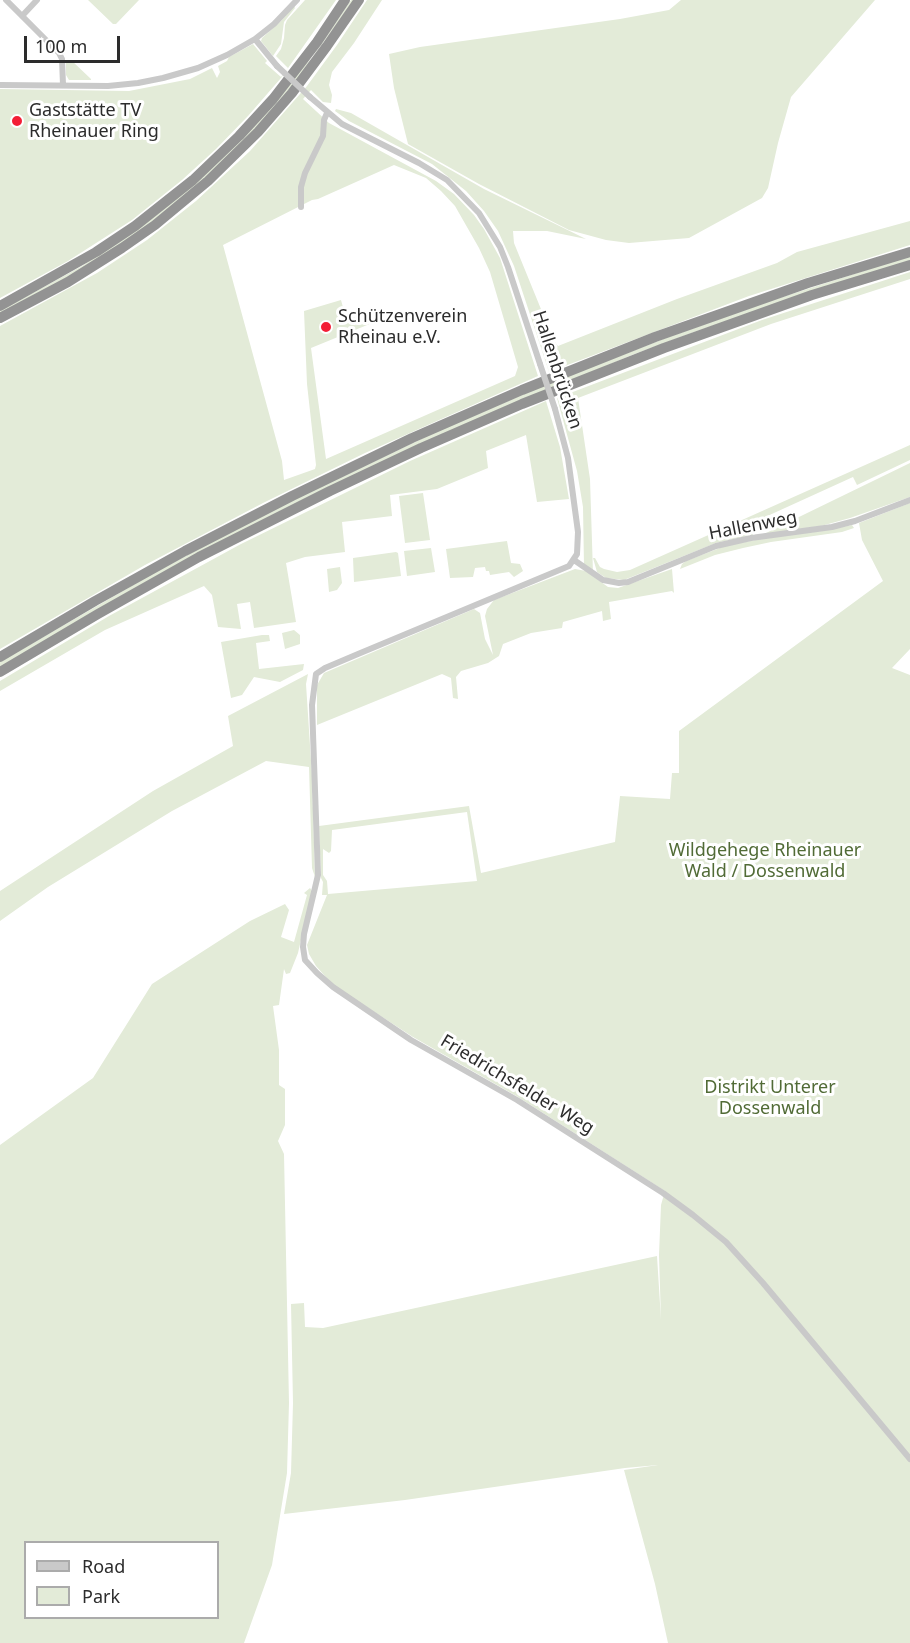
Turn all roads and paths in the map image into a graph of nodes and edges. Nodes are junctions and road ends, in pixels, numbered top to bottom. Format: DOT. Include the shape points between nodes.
graph roads {
  1 [pos="6,0"];
  2 [pos="37,0"];
  3 [pos="297,0"];
  4 [pos="345,0"];
  5 [pos="358,0"];
  6 [pos="22,16"];
  7 [pos="255,39"];
  8 [pos="0,85"];
  9 [pos="63,86"];
  10 [pos="327,113"];
  11 [pos="302,207"];
  12 [pos="910,252"];
  13 [pos="910,265"];
  14 [pos="0,306"];
  15 [pos="0,318"];
  16 [pos="910,500"];
  17 [pos="574,560"];
  18 [pos="0,657"];
  19 [pos="0,672"];
  20 [pos="910,1459"];
  1 -- 6 [label="street"];
  2 -- 6 [label="street"];
  3 -- 7 [label="street"];
  4 -- 14 [label="highway" via="273,99 193,180 96,252"];
  5 -- 15 [label="highway" via="292,93 200,188 113,254"];
  6 -- 9 [label="street" via="59,53"];
  7 -- 9 [label="street" via="209,63 163,78 121,85"];
  7 -- 10 [label="street, Hallenbrücken, bridge" via="277,66"];
  8 -- 9 [label="street"];
  10 -- 11 [label="street" via="323,136 301,187"];
  10 -- 17 [label="street, Hallenbrücken, bridge" via="447,180 479,213 500,247 568,458 579,545"];
  12 -- 18 [label="highway" via="655,337 433,429 227,529"];
  13 -- 19 [label="highway" via="664,348 421,448 199,557"];
  16 -- 17 [label="street, Hallenweg" via="832,527 716,546 628,582 603,580"];
  17 -- 20 [label="street, Friedrichsfelder Weg" via="562,570 316,674 312,705 318,867 304,934 305,960 333,987 411,1040 517,1100 693,1215 726,1242"];
}
